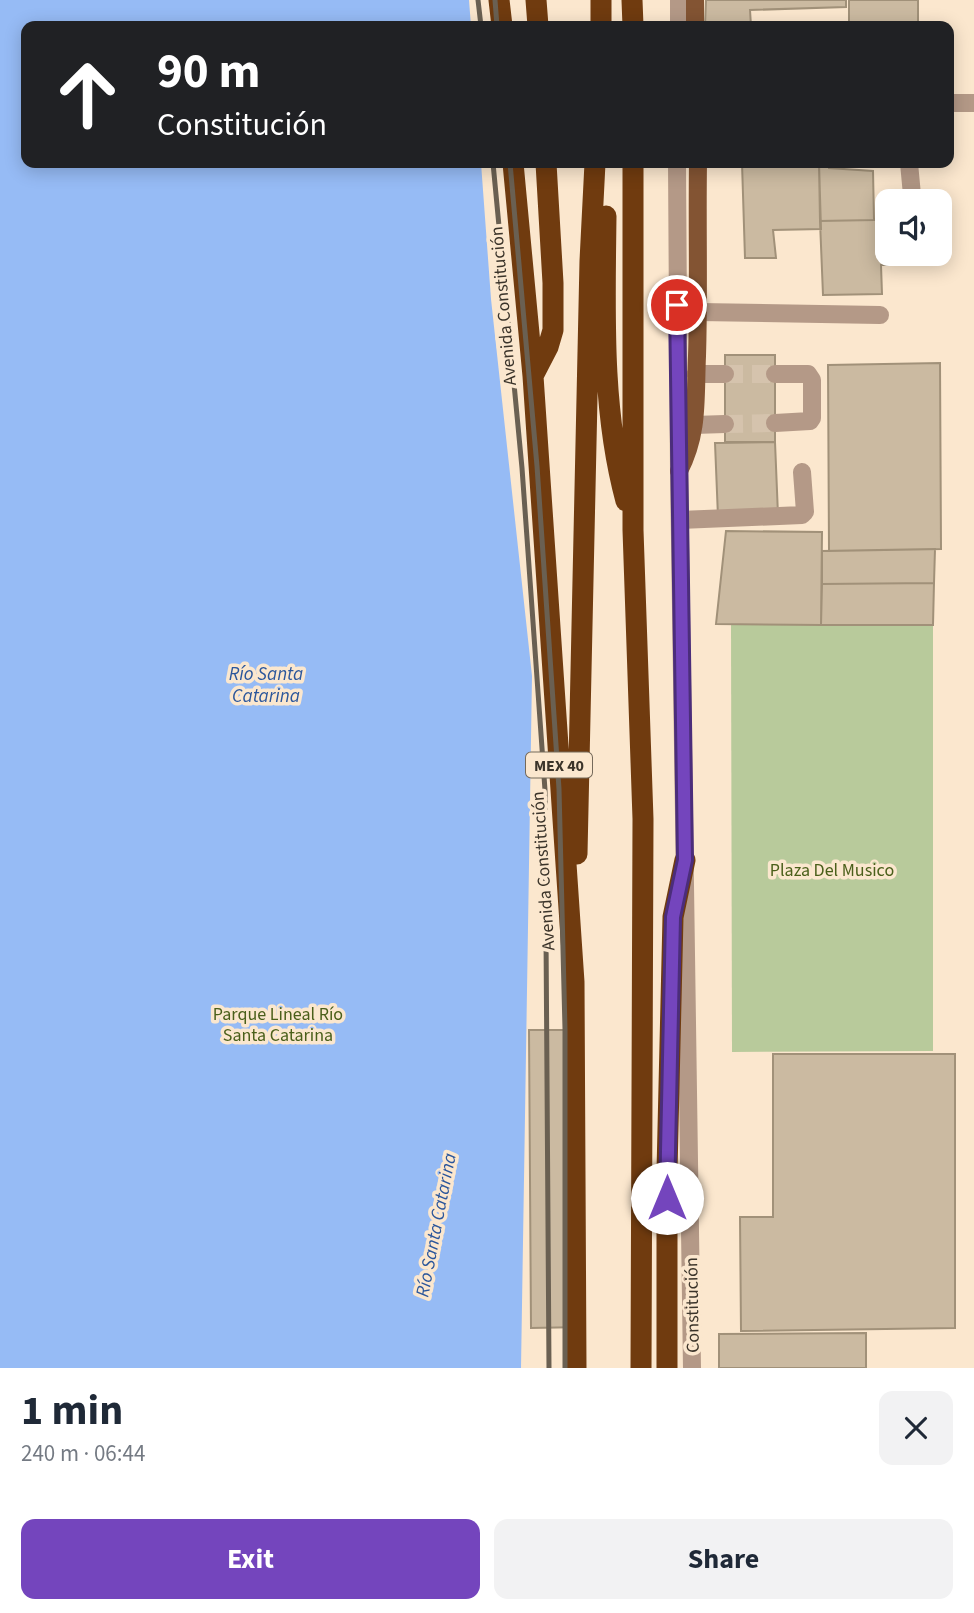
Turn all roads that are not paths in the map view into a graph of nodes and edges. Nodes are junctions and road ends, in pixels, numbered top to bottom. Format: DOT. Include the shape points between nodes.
graph roads {
  1 [pos="499,0"];
  2 [pos="536,0"];
  3 [pos="601,0"];
  4 [pos="632,0"];
  5 [pos="679,0"];
  6 [pos="695,0"];
  7 [pos="501,21"];
  8 [pos="538,21"];
  9 [pos="601,21"];
  10 [pos="632,21"];
  11 [pos="678,21"];
  12 [pos="695,21"];
  13 [pos="954,103"];
  14 [pos="974,103"];
  15 [pos="513,168"];
  16 [pos="546,168"];
  17 [pos="595,168"];
  18 [pos="605,168"];
  19 [pos="634,168"];
  20 [pos="677,168"];
  21 [pos="698,168"];
  22 [pos="909,168"];
  23 [pos="911,189"];
  24 [pos="699,312"];
  25 [pos="880,316"];
  26 [pos="696,374"];
  27 [pos="725,374"];
  28 [pos="775,374"];
  29 [pos="533,376"];
  30 [pos="775,423"];
  31 [pos="725,424"];
  32 [pos="694,425"];
  33 [pos="679,471"];
  34 [pos="802,472"];
  35 [pos="680,520"];
  36 [pos="633,530"];
  37 [pos="685,860"];
  38 [pos="574,982"];
  39 [pos="576,1368"];
  40 [pos="641,1368"];
  41 [pos="667,1368"];
  42 [pos="692,1368"];
  1 -- 7 [label="highway"];
  2 -- 8 [label="highway"];
  3 -- 9 [label="highway"];
  4 -- 10 [label="highway"];
  5 -- 11 [label="street"];
  6 -- 12 [label="main road"];
  13 -- 14 [label="street"];
  15 -- 29 [label="highway, Avenida Constitución / MEX 40"];
  16 -- 29 [label="highway" via="552,330"];
  17 -- 38 [label="highway"];
  18 -- 36 [label="highway" via="610,401 618,471"];
  19 -- 36 [label="highway"];
  20 -- 33 [label="street, Constitución"];
  21 -- 24 [label="main road"];
  22 -- 23 [label="street"];
  24 -- 25 [label="street"];
  24 -- 26 [label="main road"];
  26 -- 27 [label="street"];
  26 -- 32 [label="main road"];
  28 -- 30 [label="street" via="808,374 812,380 810,421"];
  29 -- 38 [label="highway, Avenida Constitución / MEX 40"];
  31 -- 32 [label="street"];
  32 -- 33 [label="main road" via="690,450"];
  33 -- 35 [label="street, Constitución"];
  34 -- 35 [label="street" via="802,515"];
  35 -- 37 [label="street, Constitución"];
  36 -- 40 [label="highway" via="643,819"];
  37 -- 41 [label="highway" via="673,917"];
  37 -- 42 [label="street, Constitución"];
  38 -- 39 [label="highway, Avenida Constitución / MEX 40"];
}
